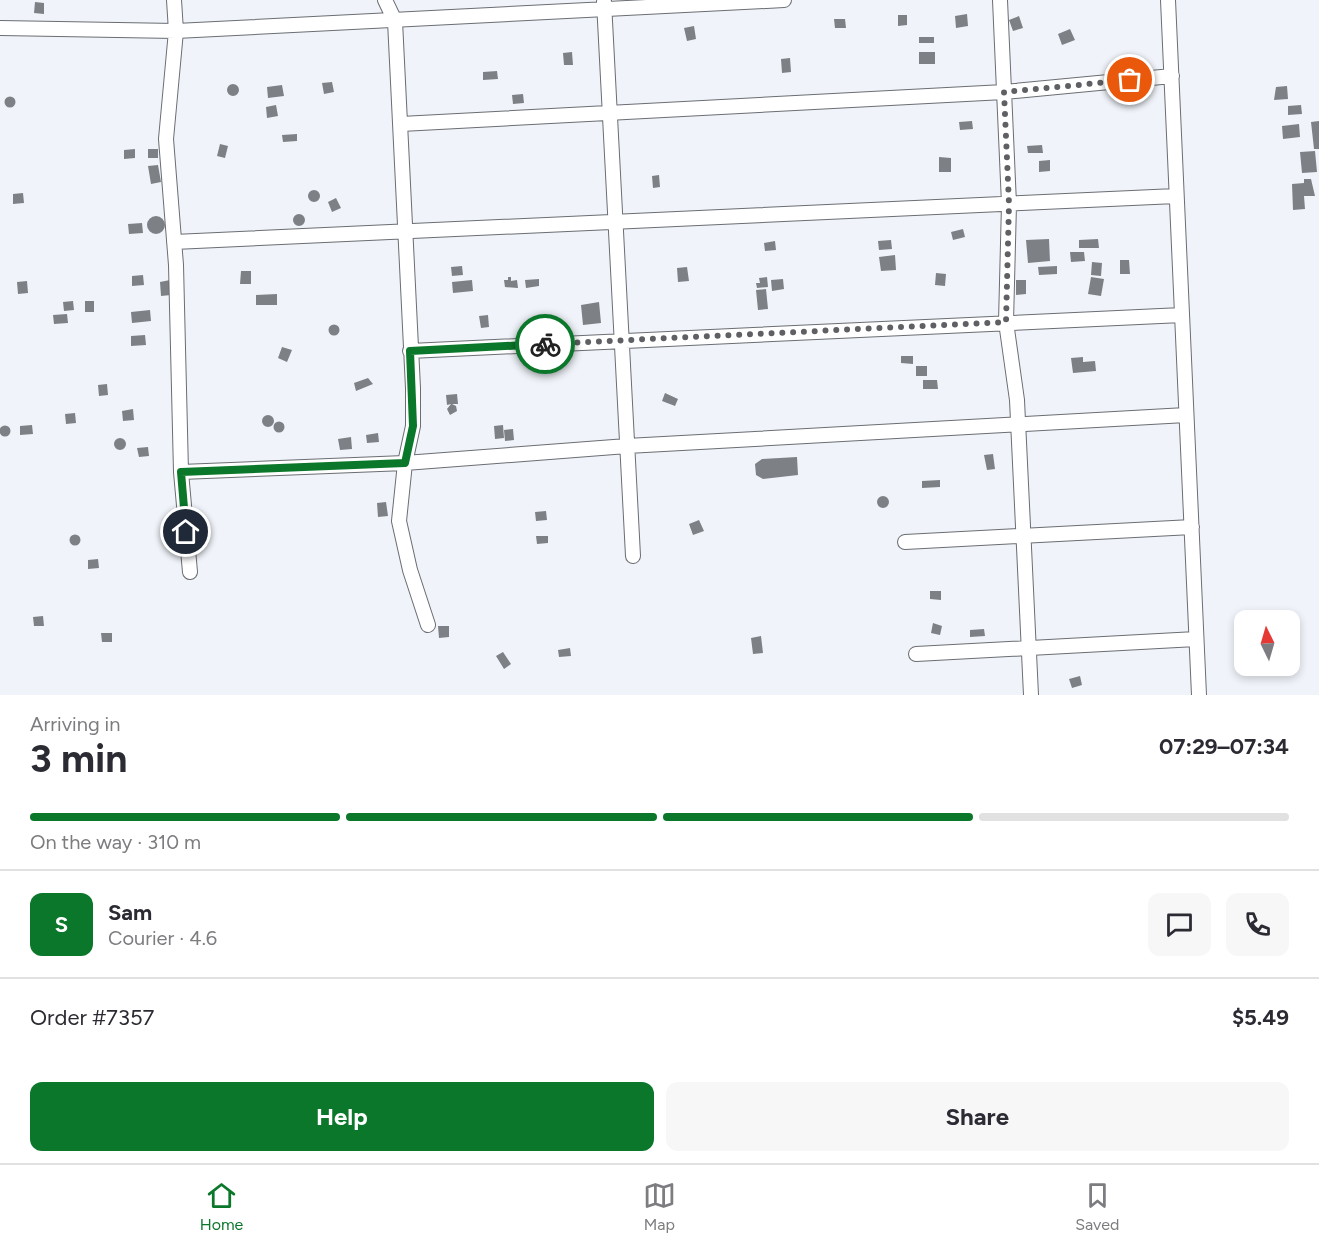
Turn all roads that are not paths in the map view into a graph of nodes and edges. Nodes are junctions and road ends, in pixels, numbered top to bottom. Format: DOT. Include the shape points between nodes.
graph roads {
  1 [pos="174,0"];
  2 [pos="385,0"];
  3 [pos="784,0"];
  4 [pos="1000,0"];
  5 [pos="1168,0"];
  6 [pos="604,4"];
  7 [pos="395,21"];
  8 [pos="0,28"];
  9 [pos="176,31"];
  10 [pos="1172,76"];
  11 [pos="1004,92"];
  12 [pos="610,115"];
  13 [pos="401,124"];
  14 [pos="1176,196"];
  15 [pos="1009,204"];
  16 [pos="615,221"];
  17 [pos="406,231"];
  18 [pos="174,242"];
  19 [pos="1182,315"];
  20 [pos="1006,322"];
  21 [pos="621,340"];
  22 [pos="410,351"];
  23 [pos="1186,414"];
  24 [pos="1018,423"];
  25 [pos="627,446"];
  26 [pos="405,463"];
  27 [pos="181,472"];
  28 [pos="1192,527"];
  29 [pos="1024,536"];
  30 [pos="905,542"];
  31 [pos="633,556"];
  32 [pos="190,572"];
  33 [pos="428,625"];
  34 [pos="1196,639"];
  35 [pos="1029,648"];
  36 [pos="916,654"];
  37 [pos="1031,695"];
  38 [pos="1199,695"];
  1 -- 9 [label="street"];
  2 -- 7 [label="street"];
  3 -- 6 [label="street"];
  4 -- 11 [label="street"];
  5 -- 10 [label="street"];
  6 -- 7 [label="street"];
  6 -- 12 [label="street"];
  7 -- 9 [label="street"];
  7 -- 13 [label="street"];
  8 -- 9 [label="street"];
  9 -- 18 [label="street" via="166,139"];
  10 -- 11 [label="street"];
  10 -- 14 [label="street"];
  11 -- 12 [label="street"];
  11 -- 15 [label="street"];
  12 -- 13 [label="street"];
  12 -- 16 [label="street"];
  13 -- 17 [label="street"];
  14 -- 15 [label="street"];
  14 -- 19 [label="street"];
  15 -- 16 [label="street"];
  15 -- 20 [label="street"];
  16 -- 17 [label="street"];
  16 -- 21 [label="street"];
  17 -- 18 [label="street"];
  17 -- 22 [label="street"];
  18 -- 27 [label="street"];
  19 -- 20 [label="street"];
  19 -- 23 [label="street"];
  20 -- 21 [label="street"];
  20 -- 24 [label="street"];
  21 -- 22 [label="street"];
  21 -- 25 [label="street"];
  22 -- 26 [label="street" via="413,426"];
  23 -- 24 [label="street"];
  23 -- 28 [label="street"];
  24 -- 25 [label="street"];
  24 -- 29 [label="street"];
  25 -- 26 [label="street"];
  25 -- 31 [label="street"];
  26 -- 27 [label="street"];
  26 -- 33 [label="street" via="399,520"];
  27 -- 32 [label="street"];
  28 -- 29 [label="street"];
  28 -- 34 [label="street"];
  29 -- 30 [label="street"];
  29 -- 35 [label="street"];
  34 -- 35 [label="street"];
  34 -- 38 [label="street"];
  35 -- 36 [label="street"];
  35 -- 37 [label="street"];
}
